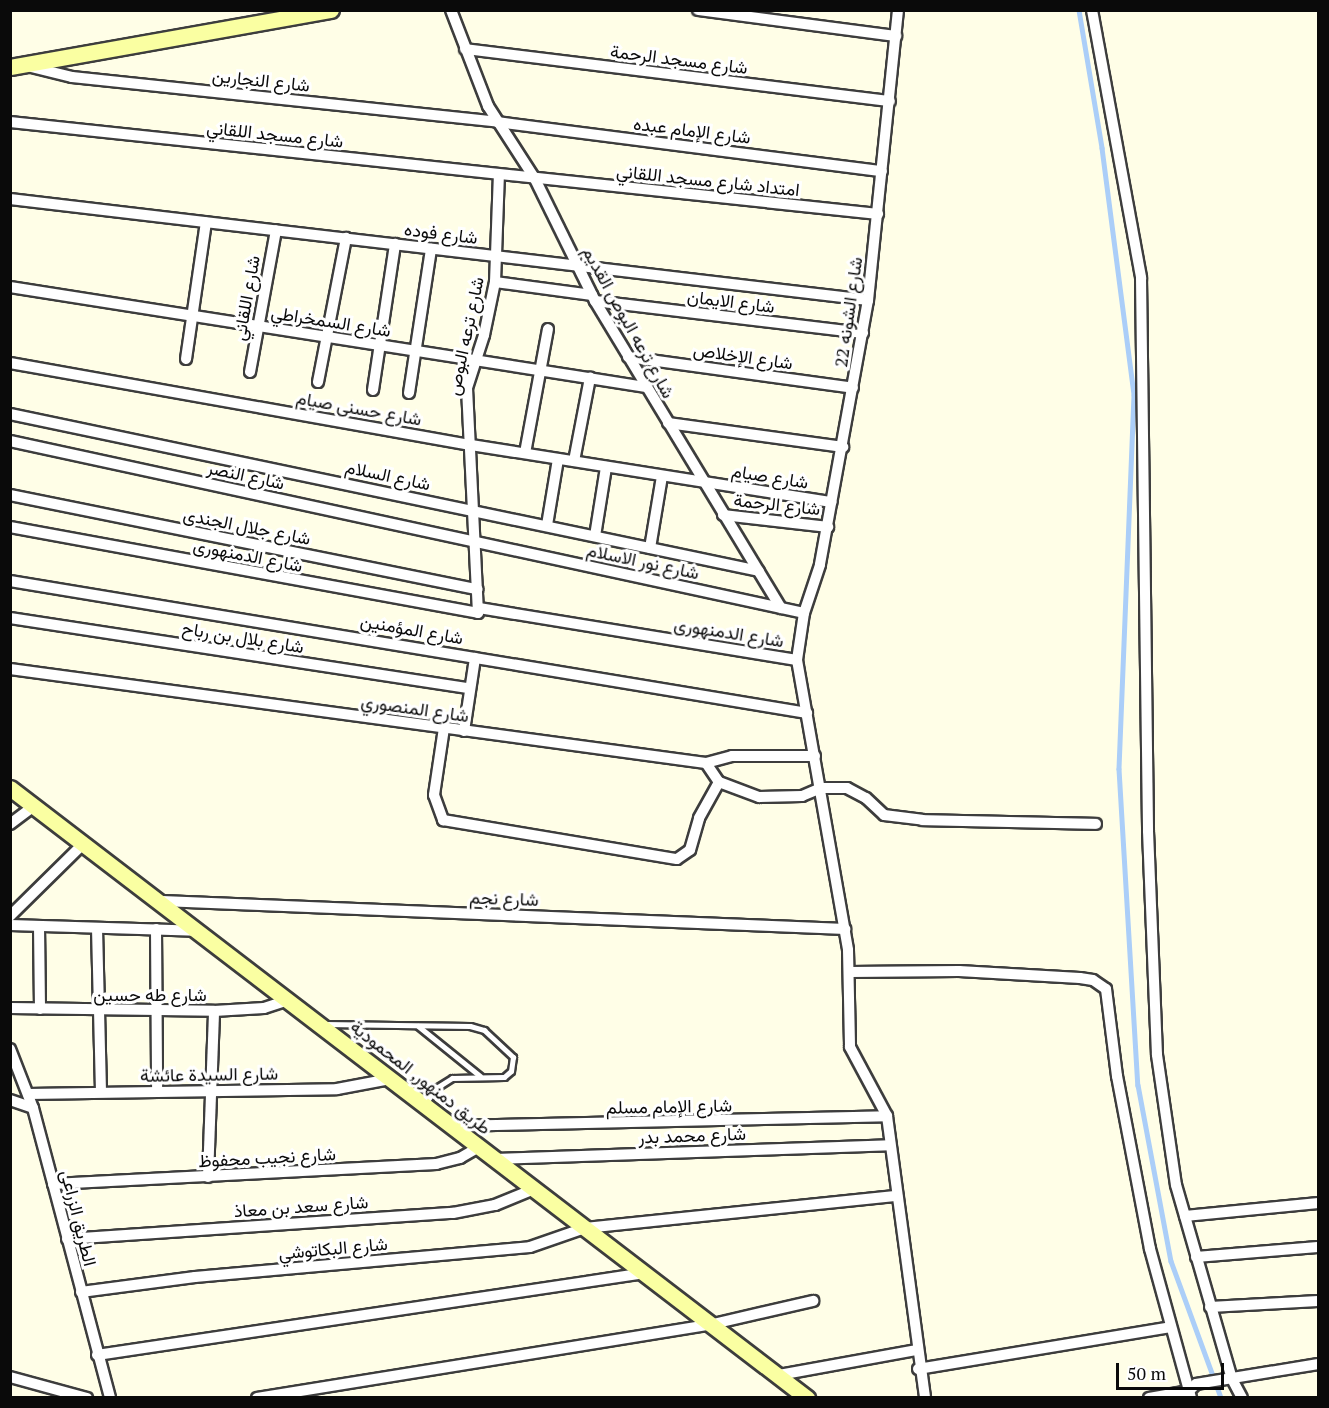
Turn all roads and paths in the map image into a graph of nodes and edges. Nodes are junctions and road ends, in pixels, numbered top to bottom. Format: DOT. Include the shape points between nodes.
graph roads {
  1 [pos="331,10"];
  2 [pos="451,10"];
  3 [pos="698,10"];
  4 [pos="898,10"];
  5 [pos="1092,10"];
  6 [pos="896,36"];
  7 [pos="465,49"];
  8 [pos="17,66"];
  9 [pos="890,101"];
  10 [pos="10,122"];
  11 [pos="497,122"];
  12 [pos="882,171"];
  13 [pos="499,175"];
  14 [pos="535,179"];
  15 [pos="10,199"];
  16 [pos="878,214"];
  17 [pos="206,222"];
  18 [pos="276,230"];
  19 [pos="346,238"];
  20 [pos="395,244"];
  21 [pos="431,249"];
  22 [pos="496,256"];
  23 [pos="578,266"];
  24 [pos="495,282"];
  25 [pos="10,287"];
  26 [pos="593,298"];
  27 [pos="868,300"];
  28 [pos="192,315"];
  29 [pos="258,326"];
  30 [pos="548,329"];
  31 [pos="863,333"];
  32 [pos="327,337"];
  33 [pos="380,345"];
  34 [pos="416,351"];
  35 [pos="628,357"];
  36 [pos="186,359"];
  37 [pos="475,360"];
  38 [pos="10,363"];
  39 [pos="540,370"];
  40 [pos="250,372"];
  41 [pos="590,378"];
  42 [pos="318,382"];
  43 [pos="646,387"];
  44 [pos="854,388"];
  45 [pos="373,390"];
  46 [pos="409,393"];
  47 [pos="10,414"];
  48 [pos="668,423"];
  49 [pos="10,441"];
  50 [pos="471,445"];
  51 [pos="843,447"];
  52 [pos="525,453"];
  53 [pos="558,459"];
  54 [pos="574,461"];
  55 [pos="606,467"];
  56 [pos="662,476"];
  57 [pos="703,482"];
  58 [pos="10,495"];
  59 [pos="832,502"];
  60 [pos="474,509"];
  61 [pos="723,515"];
  62 [pos="547,525"];
  63 [pos="828,526"];
  64 [pos="10,527"];
  65 [pos="595,536"];
  66 [pos="475,542"];
  67 [pos="650,548"];
  68 [pos="759,571"];
  69 [pos="10,581"];
  70 [pos="477,589"];
  71 [pos="781,608"];
  72 [pos="479,610"];
  73 [pos="804,613"];
  74 [pos="10,618"];
  75 [pos="475,658"];
  76 [pos="797,660"];
  77 [pos="10,669"];
  78 [pos="470,688"];
  79 [pos="807,713"];
  80 [pos="444,728"];
  81 [pos="464,731"];
  82 [pos="814,756"];
  83 [pos="706,763"];
  84 [pos="719,782"];
  85 [pos="10,788"];
  86 [pos="820,788"];
  87 [pos="34,806"];
  88 [pos="10,824"];
  89 [pos="1096,824"];
  90 [pos="84,843"];
  91 [pos="162,901"];
  92 [pos="10,916"];
  93 [pos="10,925"];
  94 [pos="39,926"];
  95 [pos="97,928"];
  96 [pos="156,929"];
  97 [pos="845,929"];
  98 [pos="200,931"];
  99 [pos="850,972"];
  100 [pos="288,1000"];
  101 [pos="10,1008"];
  102 [pos="40,1009"];
  103 [pos="99,1011"];
  104 [pos="156,1011"];
  105 [pos="214,1011"];
  106 [pos="319,1024"];
  107 [pos="418,1026"];
  108 [pos="10,1049"];
  109 [pos="480,1076"];
  110 [pos="390,1079"];
  111 [pos="211,1091"];
  112 [pos="101,1092"];
  113 [pos="157,1092"];
  114 [pos="28,1094"];
  115 [pos="10,1100"];
  116 [pos="424,1105"];
  117 [pos="33,1108"];
  118 [pos="887,1116"];
  119 [pos="451,1126"];
  120 [pos="890,1145"];
  121 [pos="479,1147"];
  122 [pos="495,1159"];
  123 [pos="208,1177"];
  124 [pos="53,1184"];
  125 [pos="534,1189"];
  126 [pos="897,1196"];
  127 [pos="1318,1203"];
  128 [pos="1185,1216"];
  129 [pos="585,1228"];
  130 [pos="67,1239"];
  131 [pos="1318,1247"];
  132 [pos="1196,1257"];
  133 [pos="645,1273"];
  134 [pos="81,1292"];
  135 [pos="813,1301"];
  136 [pos="1318,1301"];
  137 [pos="1210,1306"];
  138 [pos="713,1324"];
  139 [pos="1171,1327"];
  140 [pos="916,1350"];
  141 [pos="97,1355"];
  142 [pos="1318,1364"];
  143 [pos="918,1369"];
  144 [pos="779,1375"];
  145 [pos="10,1377"];
  146 [pos="1227,1379"];
  147 [pos="1192,1391"];
  148 [pos="87,1398"];
  149 [pos="110,1398"];
  150 [pos="257,1398"];
  151 [pos="807,1398"];
  152 [pos="925,1398"];
  153 [pos="1149,1398"];
  154 [pos="1242,1398"];
  1 -- 8 [label="main road"];
  2 -- 7 [label="street, شارع ترعه البوص القديم"];
  3 -- 6 [label="street"];
  4 -- 6 [label="street, شارع الشونه 22"];
  5 -- 128 [label="street" via="1141,278 1148,831 1157,1055 1176,1185"];
  6 -- 9 [label="street, شارع الشونه 22"];
  7 -- 9 [label="street, شارع مسجد الرحمة"];
  7 -- 11 [label="street, شارع ترعه البوص القديم"];
  8 -- 11 [label="street, شارع النجارين" via="72,77"];
  9 -- 12 [label="street, شارع الشونه 22"];
  10 -- 13 [label="street, شارع مسجد اللقاني"];
  11 -- 12 [label="street, شارع الإمام عبده"];
  11 -- 14 [label="street, شارع ترعه البوص القديم"];
  12 -- 16 [label="street, شارع الشونه 22"];
  13 -- 14 [label="street, شارع مسجد اللقاني"];
  13 -- 22 [label="street, شارع ترعه البوص"];
  14 -- 16 [label="street, امتداد شارع مسجد اللقاني"];
  14 -- 23 [label="street, شارع ترعه البوص القديم"];
  15 -- 17 [label="street, شارع فوده"];
  16 -- 27 [label="street, شارع الشونه 22"];
  17 -- 18 [label="street, شارع فوده"];
  17 -- 28 [label="street"];
  18 -- 19 [label="street, شارع فوده"];
  18 -- 29 [label="street, شارع اللقاني"];
  19 -- 20 [label="street, شارع فوده"];
  19 -- 32 [label="street"];
  20 -- 21 [label="street, شارع فوده"];
  20 -- 33 [label="street"];
  21 -- 22 [label="street, شارع فوده"];
  21 -- 34 [label="street"];
  22 -- 23 [label="street, شارع فوده"];
  22 -- 24 [label="street, شارع ترعه البوص"];
  23 -- 26 [label="street, شارع ترعه البوص القديم"];
  23 -- 27 [label="street, شارع فوده"];
  24 -- 26 [label="street"];
  24 -- 37 [label="street, شارع ترعه البوص"];
  25 -- 28 [label="street, شارع السمخراطي"];
  26 -- 31 [label="street, شارع الايمان"];
  26 -- 35 [label="street, شارع ترعه البوص القديم"];
  27 -- 31 [label="street, شارع الشونه 22"];
  28 -- 29 [label="street, شارع السمخراطي"];
  28 -- 36 [label="street"];
  29 -- 32 [label="street, شارع السمخراطي"];
  29 -- 40 [label="street, شارع اللقاني"];
  30 -- 39 [label="street"];
  31 -- 44 [label="street, شارع الشونه 22"];
  32 -- 33 [label="street, شارع السمخراطي"];
  32 -- 42 [label="street"];
  33 -- 34 [label="street, شارع السمخراطي"];
  33 -- 45 [label="street"];
  34 -- 37 [label="street, شارع السمخراطي"];
  34 -- 46 [label="street"];
  35 -- 43 [label="street, شارع ترعه البوص القديم"];
  35 -- 44 [label="street, شارع الإخلاص"];
  37 -- 39 [label="street, شارع السمخراطي"];
  37 -- 50 [label="street, شارع ترعه البوص" via="467,396"];
  38 -- 50 [label="street, شارع حسنى صيام"];
  39 -- 41 [label="street, شارع السمخراطي"];
  39 -- 52 [label="street"];
  41 -- 43 [label="street, شارع السمخراطي"];
  41 -- 54 [label="street"];
  43 -- 48 [label="street, شارع ترعه البوص القديم"];
  44 -- 51 [label="street, شارع الشونه 22"];
  47 -- 60 [label="street, شارع السلام"];
  48 -- 51 [label="street"];
  48 -- 57 [label="street, شارع ترعه البوص القديم"];
  49 -- 66 [label="street, شارع النصر"];
  50 -- 52 [label="street, شارع حسنى صيام"];
  50 -- 60 [label="street, شارع ترعه البوص"];
  51 -- 59 [label="street, شارع الشونه 22"];
  52 -- 53 [label="street, شارع حسنى صيام"];
  53 -- 54 [label="street, شارع حسنى صيام"];
  53 -- 62 [label="street"];
  54 -- 55 [label="street, شارع حسنى صيام"];
  55 -- 56 [label="street, شارع حسنى صيام"];
  55 -- 65 [label="street"];
  56 -- 57 [label="street, شارع حسنى صيام"];
  56 -- 67 [label="street"];
  57 -- 59 [label="street, شارع صيام"];
  57 -- 61 [label="street, شارع ترعه البوص القديم"];
  58 -- 70 [label="street, شارع جلال الجندى"];
  59 -- 63 [label="street, شارع الشونه 22"];
  60 -- 62 [label="street, شارع السلام"];
  60 -- 66 [label="street, شارع ترعه البوص"];
  61 -- 63 [label="street, شارع الرحمة"];
  61 -- 68 [label="street, شارع ترعه البوص القديم"];
  62 -- 65 [label="street, شارع السلام"];
  63 -- 73 [label="street, شارع الشونه 22" via="819,571"];
  64 -- 72 [label="street, شارع الدمنهورى"];
  65 -- 67 [label="street, شارع السلام"];
  66 -- 70 [label="street, شارع ترعه البوص"];
  66 -- 71 [label="street, شارع نور الاسلام"];
  67 -- 68 [label="street, شارع السلام"];
  68 -- 71 [label="street, شارع ترعه البوص القديم"];
  69 -- 75 [label="street, شارع المؤمنين"];
  70 -- 72 [label="street, شارع ترعه البوص"];
  71 -- 73 [label="street, شارع نور الاسلام"];
  72 -- 76 [label="street, شارع الدمنهورى"];
  73 -- 76 [label="street, شارع الشونه 22"];
  74 -- 78 [label="street, شارع بلال بن رباح"];
  75 -- 78 [label="street"];
  75 -- 79 [label="street, شارع المؤمنين"];
  76 -- 79 [label="street, شارع الشونه 22"];
  77 -- 80 [label="street, شارع المنصوري"];
  78 -- 81 [label="street"];
  79 -- 82 [label="street, شارع الشونه 22"];
  80 -- 81 [label="street, شارع المنصوري"];
  80 -- 84 [label="street" via="434,795 443,820 677,859 690,850 699,818"];
  81 -- 83 [label="street, شارع المنصوري"];
  82 -- 83 [label="street, شارع المنصوري" via="732,756"];
  82 -- 86 [label="street, شارع الشونه 22"];
  83 -- 84 [label="street"];
  84 -- 86 [label="street" via="759,797 802,796"];
  85 -- 87 [label="main road, طريق دمنهور, المحمودية"];
  86 -- 89 [label="street" via="847,788 866,798 884,815 913,819"];
  86 -- 97 [label="street, شارع الشونه 22"];
  87 -- 88 [label="street"];
  87 -- 90 [label="main road, طريق دمنهور, المحمودية"];
  90 -- 91 [label="main road, طريق دمنهور, المحمودية"];
  90 -- 92 [label="street"];
  91 -- 97 [label="street, شارع نجم"];
  91 -- 98 [label="main road, طريق دمنهور, المحمودية"];
  93 -- 94 [label="street"];
  94 -- 95 [label="street"];
  94 -- 102 [label="street"];
  95 -- 96 [label="street"];
  95 -- 103 [label="street"];
  96 -- 98 [label="street"];
  96 -- 104 [label="street"];
  97 -- 99 [label="street, شارع الشونه 22"];
  98 -- 100 [label="main road, طريق دمنهور, المحمودية"];
  99 -- 118 [label="street, شارع الشونه 22" via="850,1047"];
  99 -- 139 [label="street" via="959,971 1080,978 1094,980 1106,989 1117,1076 1150,1249"];
  100 -- 105 [label="street, شارع طه حسين" via="264,1008"];
  100 -- 106 [label="main road, طريق دمنهور, المحمودية"];
  101 -- 102 [label="street, شارع طه حسين"];
  102 -- 103 [label="street, شارع طه حسين"];
  103 -- 104 [label="street, شارع طه حسين"];
  103 -- 112 [label="street"];
  104 -- 105 [label="street, شارع طه حسين"];
  104 -- 113 [label="street"];
  105 -- 111 [label="street"];
  106 -- 107 [label="lane"];
  106 -- 110 [label="main road, طريق دمنهور, المحمودية"];
  107 -- 109 [label="lane"];
  107 -- 109 [label="lane" via="470,1026 484,1030 514,1062 504,1077"];
  108 -- 114 [label="street, الطريق الزراعى"];
  109 -- 116 [label="lane" via="447,1080"];
  110 -- 111 [label="street, شارع السيدة عائشة" via="337,1089"];
  110 -- 116 [label="main road, طريق دمنهور, المحمودية"];
  111 -- 113 [label="street, شارع السيدة عائشة"];
  111 -- 123 [label="street"];
  112 -- 113 [label="street, شارع السيدة عائشة"];
  112 -- 114 [label="street, شارع السيدة عائشة"];
  114 -- 117 [label="street, الطريق الزراعى"];
  115 -- 117 [label="street"];
  116 -- 119 [label="main road, طريق دمنهور, المحمودية"];
  117 -- 124 [label="street, الطريق الزراعى"];
  118 -- 119 [label="street, شارع الإمام مسلم"];
  118 -- 120 [label="street"];
  119 -- 121 [label="main road, طريق دمنهور, المحمودية"];
  120 -- 122 [label="street, شارع محمد بدر"];
  120 -- 126 [label="street"];
  121 -- 122 [label="main road, طريق دمنهور, المحمودية"];
  121 -- 123 [label="street, شارع نجيب محفوظ" via="460,1158 436,1164"];
  122 -- 125 [label="main road, طريق دمنهور, المحمودية"];
  123 -- 124 [label="street, شارع نجيب محفوظ"];
  124 -- 130 [label="street, الطريق الزراعى"];
  125 -- 129 [label="main road, طريق دمنهور, المحمودية"];
  125 -- 130 [label="street, شارع سعد بن معاذ" via="495,1205 453,1213"];
  126 -- 129 [label="street, شارع البكاتوشي"];
  126 -- 140 [label="street"];
  127 -- 128 [label="street"];
  128 -- 132 [label="street"];
  129 -- 133 [label="main road, طريق دمنهور, المحمودية"];
  129 -- 134 [label="street, شارع البكاتوشي" via="530,1247 195,1277"];
  130 -- 134 [label="street, الطريق الزراعى"];
  131 -- 132 [label="street"];
  132 -- 137 [label="street"];
  133 -- 138 [label="main road, طريق دمنهور, المحمودية"];
  133 -- 141 [label="street"];
  134 -- 141 [label="street, الطريق الزراعى"];
  135 -- 138 [label="street"];
  136 -- 137 [label="street"];
  137 -- 146 [label="street"];
  138 -- 144 [label="main road, طريق دمنهور, المحمودية"];
  138 -- 150 [label="street"];
  139 -- 143 [label="street"];
  139 -- 147 [label="street"];
  140 -- 143 [label="street"];
  140 -- 144 [label="street"];
  141 -- 149 [label="street, الطريق الزراعى"];
  142 -- 146 [label="street"];
  143 -- 152 [label="street"];
  144 -- 151 [label="main road, طريق دمنهور, المحمودية"];
  145 -- 148 [label="street"];
  146 -- 147 [label="street"];
  146 -- 154 [label="street"];
  147 -- 153 [label="street"];
}
